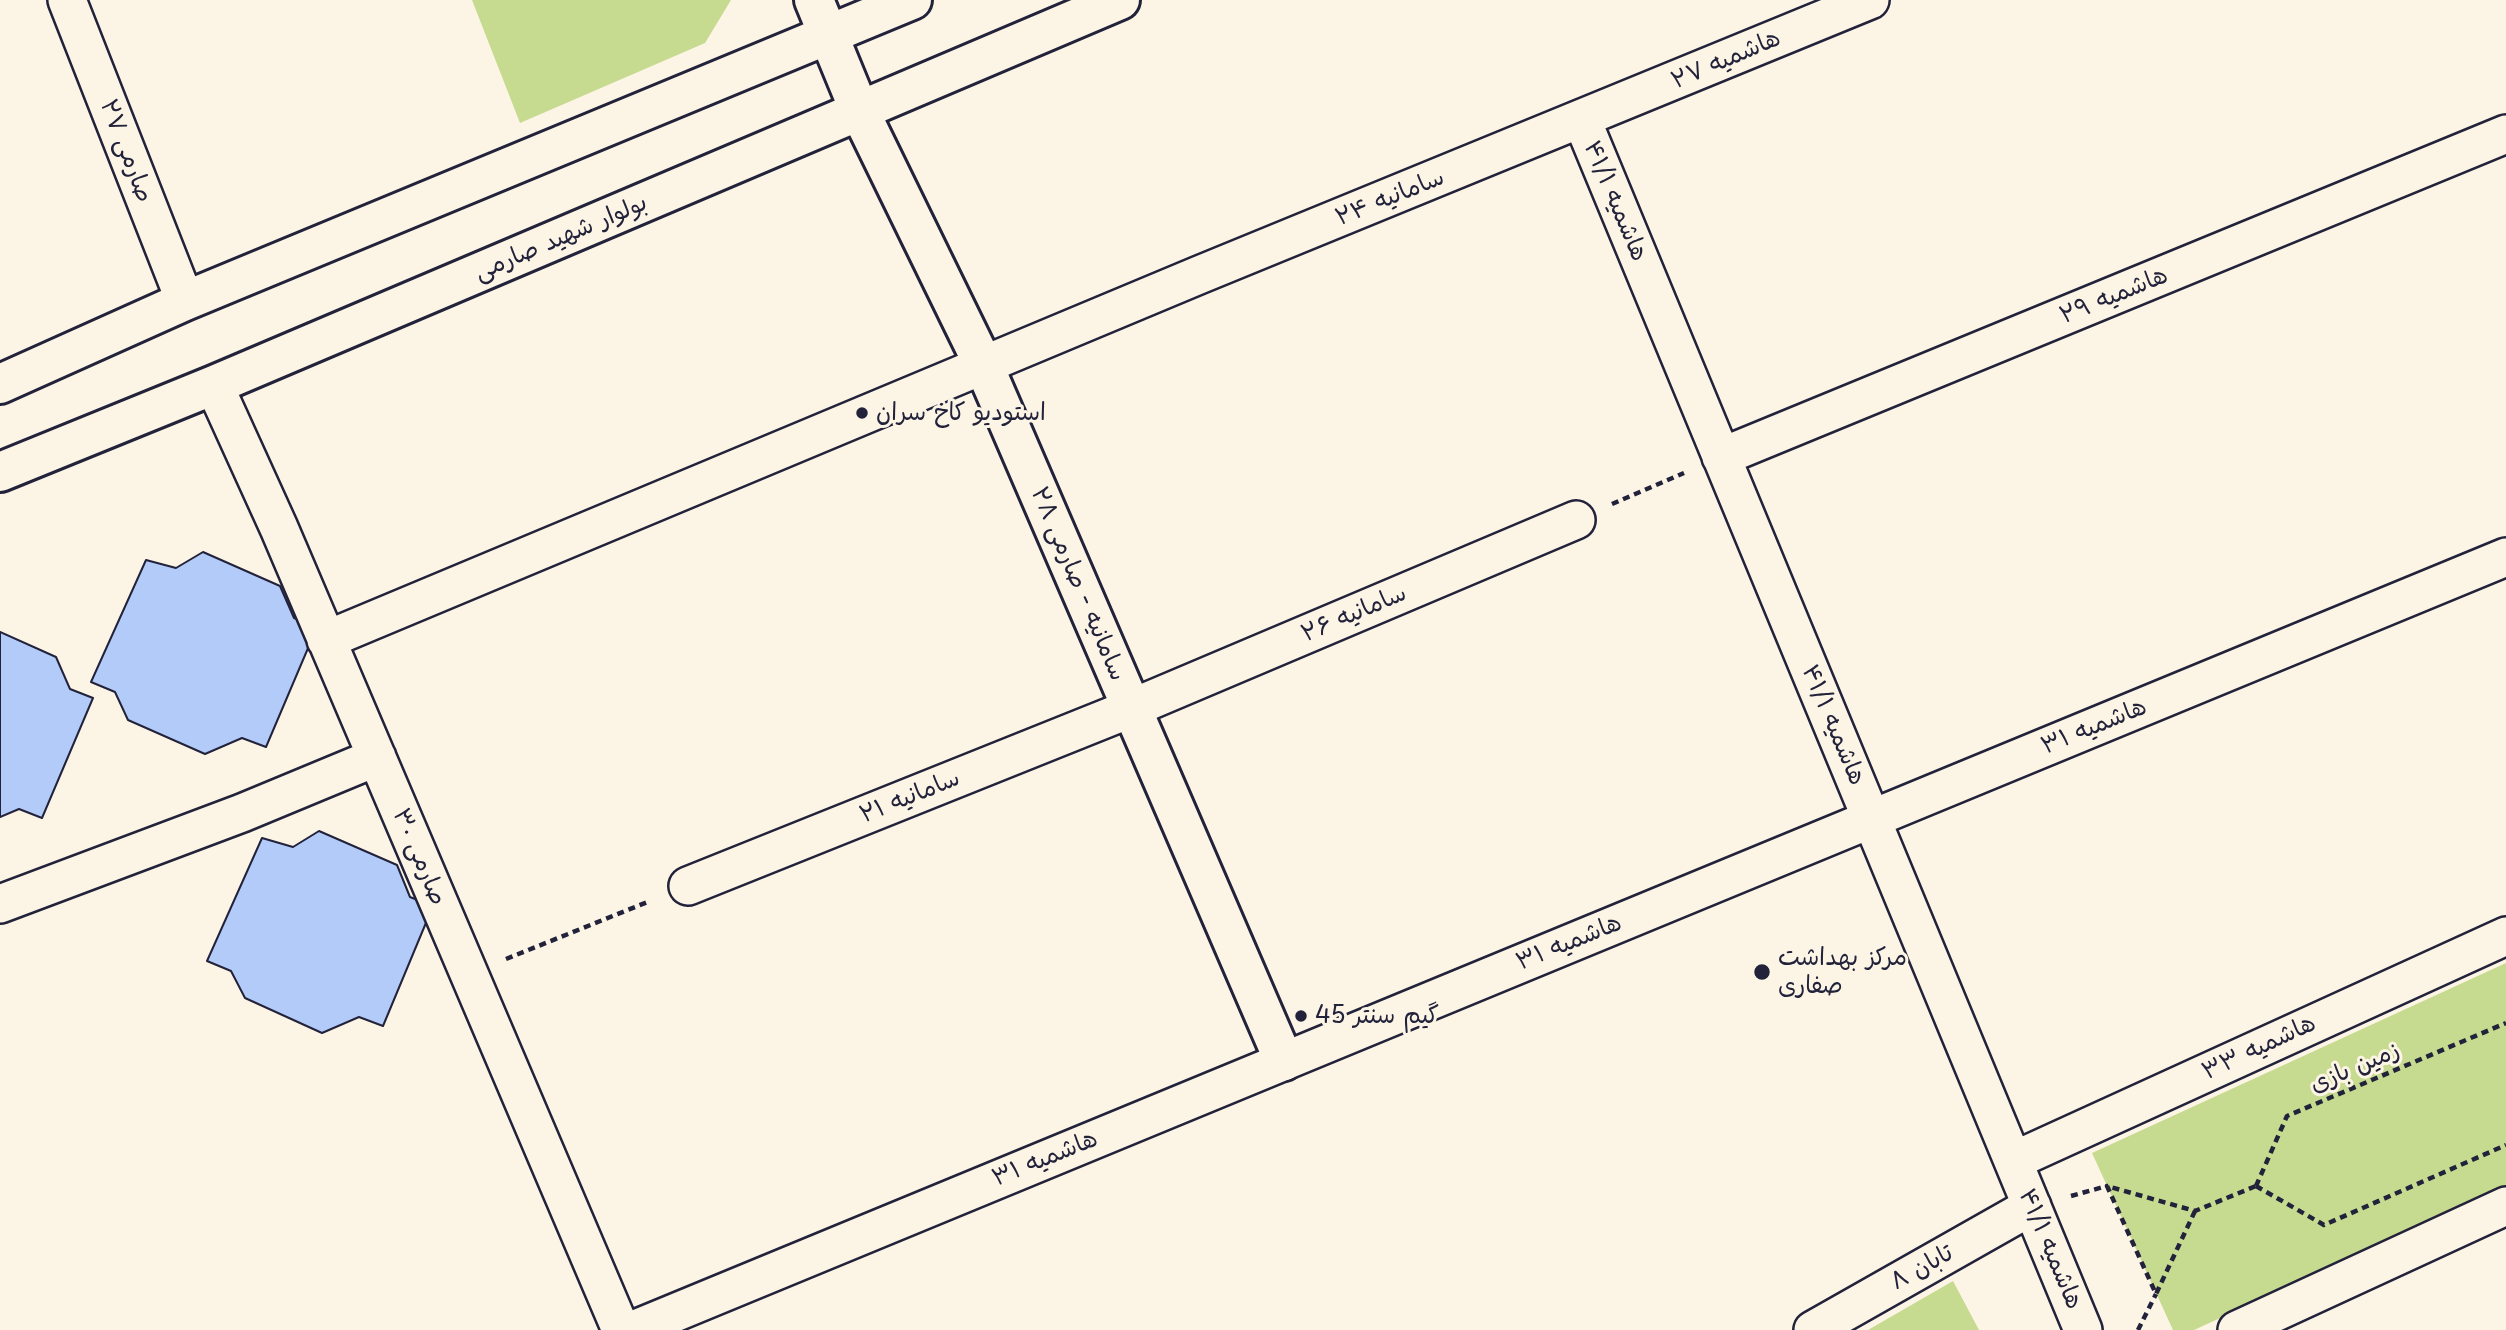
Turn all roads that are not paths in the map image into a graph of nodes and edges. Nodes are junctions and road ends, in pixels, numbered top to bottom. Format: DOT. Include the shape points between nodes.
graph roads {
  1 [pos="67,0"];
  2 [pos="814,0"];
  3 [pos="912,0"];
  4 [pos="1121,0"];
  5 [pos="1870,0"];
  6 [pos="828,36"];
  7 [pos="860,112"];
  8 [pos="1582,120"];
  9 [pos="2506,134"];
  10 [pos="186,301"];
  11 [pos="985,366"];
  12 [pos="0,384"];
  13 [pos="214,385"];
  14 [pos="1721,457"];
  15 [pos="0,472"];
  16 [pos="1576,520"];
  17 [pos="2506,557"];
  18 [pos="327,640"];
  19 [pos="1132,708"];
  20 [pos="377,757"];
  21 [pos="1871,818"];
  22 [pos="688,886"];
  23 [pos="0,904"];
  24 [pos="2506,936"];
  25 [pos="1284,1061"];
  26 [pos="2013,1160"];
  27 [pos="2032,1206"];
  28 [pos="2506,1206"];
  29 [pos="621,1330"];
  30 [pos="633,1330"];
  31 [pos="1813,1330"];
  32 [pos="2083,1330"];
  33 [pos="2238,1330"];
  1 -- 10 [label="street, صارمی ۲۷"];
  2 -- 6 [label="main road, سامانیه - صارمی ۲۸"];
  3 -- 6 [label="main road"];
  4 -- 7 [label="main road, بولوار شهید صارمی"];
  5 -- 8 [label="street, هاشمیه ۲۷"];
  6 -- 7 [label="main road, سامانیه - صارمی ۲۸"];
  6 -- 10 [label="main road"];
  7 -- 11 [label="main road, سامانیه - صارمی ۲۸"];
  7 -- 13 [label="main road, بولوار شهید صارمی"];
  8 -- 11 [label="street, سامانیه ۲۴"];
  8 -- 14 [label="street, هاشمیه ۴۱/۱"];
  9 -- 14 [label="street, هاشمیه ۲۹"];
  10 -- 12 [label="main road"];
  11 -- 18 [label="street, سامانیه ۲۴"];
  11 -- 19 [label="main road, سامانیه - صارمی ۲۸"];
  13 -- 15 [label="main road, بولوار شهید صارمی"];
  13 -- 18 [label="street, صارمی ۳۰"];
  14 -- 21 [label="street, هاشمیه ۴۱/۱"];
  16 -- 19 [label="street, سامانیه ۲۶"];
  17 -- 21 [label="street, هاشمیه ۳۱"];
  18 -- 20 [label="street, صارمی ۳۰"];
  19 -- 22 [label="street, سامانیه ۲۱"];
  19 -- 25 [label="main road, سامانیه - صارمی ۲۸"];
  20 -- 23 [label="street"];
  20 -- 29 [label="street, صارمی ۳۰"];
  21 -- 25 [label="street, هاشمیه ۳۱"];
  21 -- 26 [label="street, هاشمیه ۴۱/۱"];
  24 -- 26 [label="street, هاشمیه ۳۳"];
  25 -- 30 [label="street, هاشمیه ۳۱"];
  26 -- 27 [label="street, هاشمیه ۴۱/۱"];
  27 -- 31 [label="street, تابان ۸"];
  27 -- 32 [label="street, هاشمیه ۴۱/۱"];
  28 -- 33 [label="street"];
}
